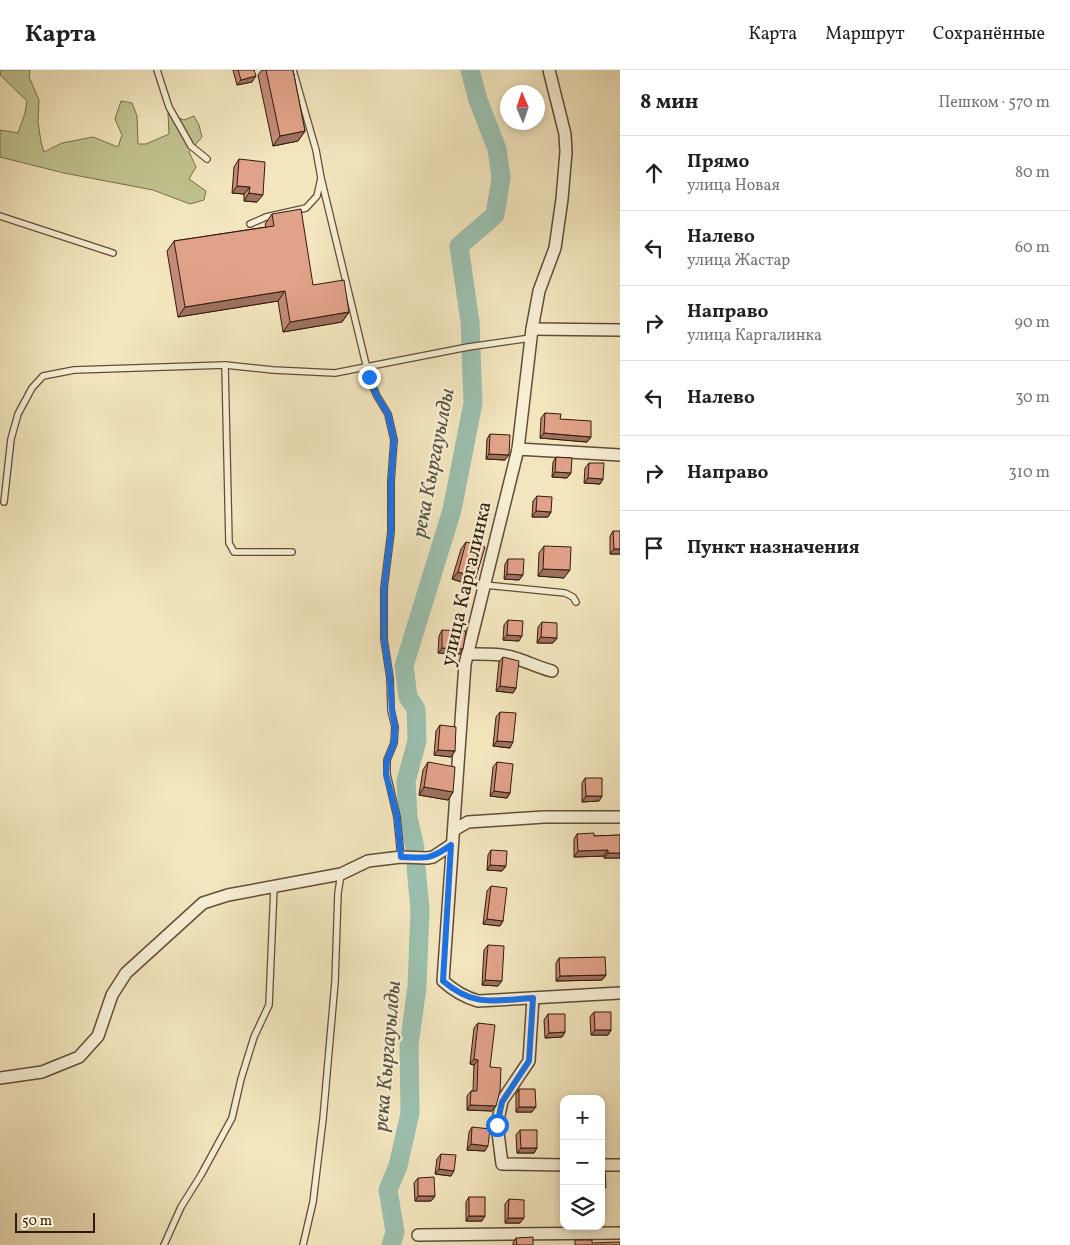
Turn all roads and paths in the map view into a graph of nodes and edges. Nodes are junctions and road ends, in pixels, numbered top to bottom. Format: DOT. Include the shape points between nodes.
graph roads {
  1 [pos="157,70"];
  2 [pos="293,70"];
  3 [pos="549,70"];
  4 [pos="207,159"];
  5 [pos="321,178"];
  6 [pos="0,216"];
  7 [pos="250,224"];
  8 [pos="113,253"];
  9 [pos="620,330"];
  10 [pos="531,333"];
  11 [pos="224,365"];
  12 [pos="367,367"];
  13 [pos="518,449"];
  14 [pos="620,455"];
  15 [pos="4,502"];
  16 [pos="292,552"];
  17 [pos="485,585"];
  18 [pos="576,602"];
  19 [pos="468,654"];
  20 [pos="552,670"];
  21 [pos="620,817"];
  22 [pos="454,830"];
  23 [pos="451,845"];
  24 [pos="401,857"];
  25 [pos="341,874"];
  26 [pos="274,887"];
  27 [pos="620,993"];
  28 [pos="533,998"];
  29 [pos="0,1078"];
  30 [pos="560,1165"];
  31 [pos="605,1165"];
  32 [pos="620,1165"];
  33 [pos="620,1232"];
  34 [pos="418,1235"];
  35 [pos="463,1239"];
  36 [pos="164,1245"];
  37 [pos="303,1245"];
  1 -- 4 [label="lane" via="169,107 191,146"];
  2 -- 5 [label="lane"];
  3 -- 10 [label="street, улица Каргалинка" via="566,134 566,152 555,248 539,291"];
  5 -- 7 [label="lane" via="316,196 306,208"];
  5 -- 12 [label="lane"];
  6 -- 8 [label="lane"];
  9 -- 10 [label="street"];
  10 -- 12 [label="lane"];
  10 -- 13 [label="street, улица Каргалинка"];
  11 -- 12 [label="lane" via="335,373"];
  11 -- 15 [label="lane" via="74,370 43,376 32,388 18,414 11,439"];
  11 -- 16 [label="lane" via="229,543 234,552"];
  12 -- 24 [label="lane" via="377,396 388,414 394,440 391,532 384,588 384,639 395,727 386,774 397,816"];
  13 -- 14 [label="street"];
  13 -- 17 [label="street, улица Каргалинка"];
  17 -- 18 [label="lane" via="565,593"];
  17 -- 19 [label="street, улица Каргалинка"];
  19 -- 20 [label="street" via="518,658 537,668"];
  19 -- 22 [label="street, улица Каргалинка"];
  21 -- 22 [label="street" via="468,822"];
  22 -- 23 [label="street, улица Каргалинка"];
  23 -- 24 [label="street" via="427,858"];
  23 -- 28 [label="street, улица Каргалинка" via="443,981 455,991 478,1001"];
  24 -- 25 [label="street" via="368,861"];
  25 -- 26 [label="street"];
  25 -- 37 [label="lane" via="322,1120"];
  26 -- 29 [label="street" via="203,903 126,973 112,995 98,1036 79,1057 42,1072"];
  26 -- 36 [label="lane" via="269,1005 254,1037 232,1118 181,1207"];
  27 -- 28 [label="street"];
  28 -- 30 [label="street" via="529,1061 502,1102 497,1125 502,1164"];
  31 -- 32 [label="street"];
  33 -- 35 [label="street"];
  34 -- 35 [label="street"];
}
